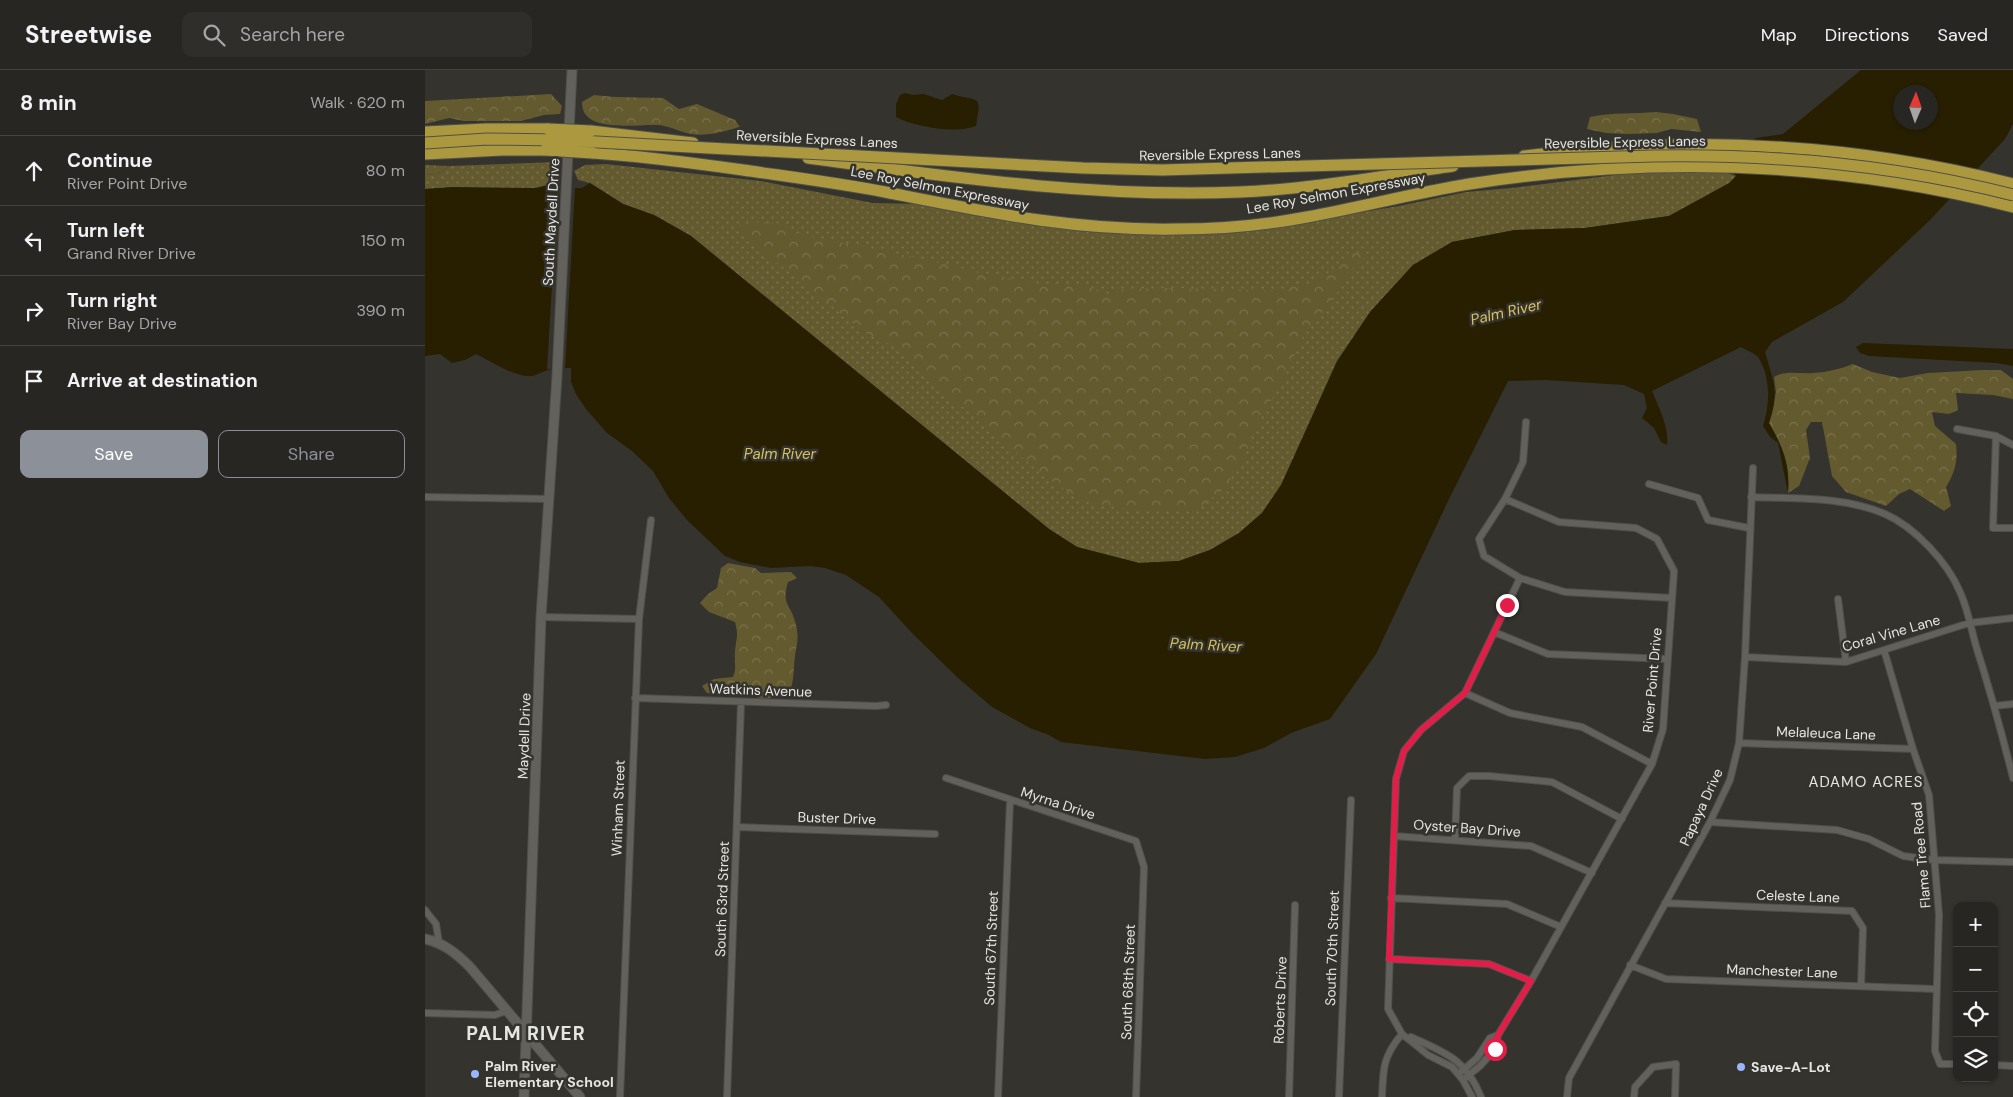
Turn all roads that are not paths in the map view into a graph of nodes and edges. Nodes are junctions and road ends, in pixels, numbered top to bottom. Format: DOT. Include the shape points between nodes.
graph roads {
  1 [pos="572,70"];
  2 [pos="425,132"];
  3 [pos="425,142"];
  4 [pos="425,154"];
  5 [pos="2012,183"];
  6 [pos="2013,195"];
  7 [pos="2013,207"];
  8 [pos="557,376"];
  9 [pos="1526,422"];
  10 [pos="1957,429"];
  11 [pos="1996,436"];
  12 [pos="2013,445"];
  13 [pos="1753,468"];
  14 [pos="1649,484"];
  15 [pos="425,497"];
  16 [pos="1751,498"];
  17 [pos="548,499"];
  18 [pos="1505,499"];
  19 [pos="651,520"];
  20 [pos="1749,528"];
  21 [pos="2013,528"];
  22 [pos="1520,578"];
  23 [pos="1672,598"];
  24 [pos="1838,599"];
  25 [pos="541,617"];
  26 [pos="2013,618"];
  27 [pos="639,619"];
  28 [pos="1969,623"];
  29 [pos="1494,632"];
  30 [pos="1884,650"];
  31 [pos="1745,657"];
  32 [pos="1667,659"];
  33 [pos="1846,662"];
  34 [pos="1465,693"];
  35 [pos="635,698"];
  36 [pos="741,703"];
  37 [pos="886,704"];
  38 [pos="2013,704"];
  39 [pos="1994,706"];
  40 [pos="1739,743"];
  41 [pos="1913,749"];
  42 [pos="1652,764"];
  43 [pos="946,778"];
  44 [pos="2013,778"];
  45 [pos="1010,800"];
  46 [pos="1351,800"];
  47 [pos="1622,820"];
  48 [pos="1710,822"];
  49 [pos="737,827"];
  50 [pos="935,834"];
  51 [pos="1394,836"];
  52 [pos="1455,839"];
  53 [pos="1934,860"];
  54 [pos="2013,862"];
  55 [pos="1145,867"];
  56 [pos="1591,874"];
  57 [pos="1391,898"];
  58 [pos="1665,903"];
  59 [pos="1295,904"];
  60 [pos="425,910"];
  61 [pos="1561,927"];
  62 [pos="425,939"];
  63 [pos="439,943"];
  64 [pos="1389,959"];
  65 [pos="1631,966"];
  66 [pos="1531,981"];
  67 [pos="1861,986"];
  68 [pos="1935,989"];
  69 [pos="506,1011"];
  70 [pos="425,1013"];
  71 [pos="1403,1034"];
  72 [pos="1498,1035"];
  73 [pos="527,1036"];
  74 [pos="1953,1064"];
  75 [pos="1998,1065"];
  76 [pos="2013,1066"];
  77 [pos="1465,1068"];
  78 [pos="1469,1075"];
  79 [pos="1461,1077"];
  80 [pos="524,1097"];
  81 [pos="580,1097"];
  82 [pos="620,1097"];
  83 [pos="727,1097"];
  84 [pos="998,1097"];
  85 [pos="1136,1097"];
  86 [pos="1289,1097"];
  87 [pos="1339,1097"];
  88 [pos="1382,1097"];
  89 [pos="1472,1097"];
  90 [pos="1481,1097"];
  91 [pos="1567,1097"];
  92 [pos="1634,1097"];
  93 [pos="1675,1097"];
  1 -- 8 [label="street, South Maydell Drive"];
  2 -- 5 [label="highway, Lee Roy Selmon Expressway, bridge" via="486,129 591,131 987,182 1197,193 1302,187 1594,147 1713,144 1856,154 1935,166"];
  3 -- 6 [label="highway, Reversible Express Lanes, bridge" via="560,140 1163,170 1731,156 1873,168"];
  4 -- 7 [label="highway, Lee Roy Selmon Expressway, bridge" via="545,150 652,158 813,180 1037,221 1128,229 1207,228 1303,218 1469,184 1562,172 1629,168 1722,166 1792,170 1937,190"];
  8 -- 17 [label="street, Maydell Drive"];
  9 -- 18 [label="street" via="1523,462"];
  10 -- 11 [label="street"];
  11 -- 12 [label="street"];
  11 -- 21 [label="street" via="1993,528"];
  13 -- 16 [label="street, Papaya Drive"];
  14 -- 20 [label="street" via="1698,498 1708,520"];
  15 -- 17 [label="street"];
  16 -- 20 [label="street, Papaya Drive"];
  16 -- 28 [label="street" via="1834,501 1887,515 1913,532 1941,560 1961,593"];
  17 -- 25 [label="street, Maydell Drive"];
  18 -- 22 [label="street" via="1479,540 1484,556"];
  18 -- 23 [label="street, River Point Drive" via="1559,522 1636,528 1657,539 1674,571"];
  19 -- 27 [label="street, Winham Street"];
  20 -- 31 [label="street, Papaya Drive"];
  22 -- 23 [label="street" via="1565,592"];
  22 -- 29 [label="street"];
  23 -- 32 [label="street, River Point Drive"];
  24 -- 33 [label="street"];
  25 -- 27 [label="street"];
  25 -- 73 [label="street, Maydell Drive"];
  26 -- 28 [label="street, Coral Vine Lane"];
  27 -- 35 [label="street, Winham Street"];
  28 -- 30 [label="street, Coral Vine Lane"];
  28 -- 39 [label="street"];
  29 -- 32 [label="street" via="1548,654"];
  29 -- 34 [label="street"];
  30 -- 33 [label="street, Coral Vine Lane"];
  30 -- 41 [label="street, Flame Tree Road"];
  31 -- 33 [label="street, Coral Vine Lane"];
  31 -- 40 [label="street, Papaya Drive"];
  32 -- 42 [label="street, River Point Drive" via="1663,729"];
  34 -- 42 [label="street" via="1510,713 1581,727"];
  34 -- 51 [label="street" via="1421,730 1404,751 1396,778"];
  35 -- 36 [label="street, Watkins Avenue"];
  35 -- 82 [label="street, Winham Street"];
  36 -- 37 [label="street, Watkins Avenue"];
  36 -- 49 [label="street, South 63rd Street"];
  38 -- 39 [label="street"];
  39 -- 44 [label="street"];
  40 -- 41 [label="street, Melaleuca Lane"];
  40 -- 48 [label="street, Papaya Drive" via="1730,780"];
  41 -- 53 [label="street, Flame Tree Road" via="1929,795"];
  42 -- 47 [label="street, River Point Drive"];
  43 -- 45 [label="street, Myrna Drive"];
  45 -- 55 [label="street, Myrna Drive" via="1137,842"];
  45 -- 84 [label="street, South 67th Street"];
  46 -- 87 [label="street, South 70th Street"];
  47 -- 52 [label="street" via="1552,782 1469,776 1457,788"];
  47 -- 56 [label="street, River Point Drive"];
  48 -- 53 [label="street" via="1837,830 1869,839 1903,856"];
  48 -- 58 [label="street, Papaya Drive"];
  49 -- 50 [label="street, Buster Drive"];
  49 -- 83 [label="street, South 63rd Street"];
  51 -- 52 [label="street, Oyster Bay Drive"];
  51 -- 57 [label="street"];
  52 -- 56 [label="street, Oyster Bay Drive" via="1531,846"];
  53 -- 54 [label="street"];
  53 -- 68 [label="street, Flame Tree Road" via="1939,915"];
  55 -- 85 [label="street, South 68th Street"];
  56 -- 61 [label="street, River Point Drive"];
  57 -- 61 [label="street" via="1507,904"];
  57 -- 64 [label="street"];
  58 -- 65 [label="street, Papaya Drive"];
  58 -- 67 [label="street, Celeste Lane" via="1852,911 1863,928"];
  59 -- 86 [label="street, Roberts Drive"];
  60 -- 63 [label="street" via="436,924"];
  61 -- 66 [label="street, River Point Drive"];
  62 -- 63 [label="street"];
  63 -- 69 [label="street" via="450,948 470,967"];
  64 -- 66 [label="street" via="1489,964"];
  64 -- 71 [label="street" via="1388,1009"];
  65 -- 67 [label="street, Manchester Lane" via="1666,979"];
  65 -- 91 [label="street, Papaya Drive" via="1569,1078"];
  66 -- 72 [label="street, River Point Drive"];
  67 -- 68 [label="street, Manchester Lane"];
  68 -- 74 [label="street, Flame Tree Road" via="1935,1051 1940,1064"];
  69 -- 70 [label="street" via="495,1015"];
  69 -- 73 [label="street"];
  71 -- 77 [label="street" via="1454,1057"];
  71 -- 79 [label="street" via="1428,1055 1452,1067"];
  71 -- 88 [label="street" via="1392,1046 1383,1067"];
  72 -- 77 [label="street, River Point Drive" via="1491,1038 1477,1058"];
  72 -- 78 [label="street, River Point Drive" via="1495,1049"];
  73 -- 80 [label="street, Maydell Drive"];
  73 -- 81 [label="street"];
  75 -- 76 [label="street"];
  77 -- 78 [label="street"];
  77 -- 79 [label="street, River Point Drive"];
  78 -- 79 [label="street, River Point Drive"];
  78 -- 90 [label="street"];
  79 -- 89 [label="street"];
  92 -- 93 [label="street" via="1635,1087 1653,1067 1676,1064"];
}
